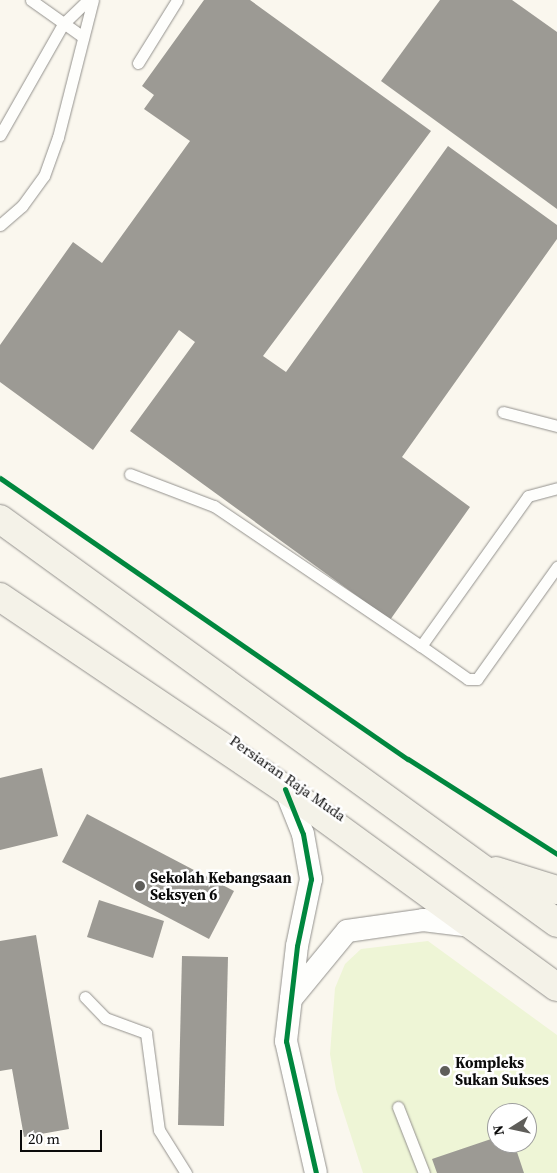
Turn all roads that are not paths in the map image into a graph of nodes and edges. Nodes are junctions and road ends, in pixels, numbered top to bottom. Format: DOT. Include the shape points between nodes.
graph roads {
  1 [pos="30,0"];
  2 [pos="88,0"];
  3 [pos="94,0"];
  4 [pos="177,0"];
  5 [pos="63,24"];
  6 [pos="83,37"];
  7 [pos="138,63"];
  8 [pos="0,135"];
  9 [pos="0,225"];
  10 [pos="503,412"];
  11 [pos="557,426"];
  12 [pos="130,474"];
  13 [pos="557,488"];
  14 [pos="0,519"];
  15 [pos="557,567"];
  16 [pos="0,597"];
  17 [pos="421,646"];
  18 [pos="285,789"];
  19 [pos="473,864"];
  20 [pos="557,890"];
  21 [pos="557,923"];
  22 [pos="472,926"];
  23 [pos="557,987"];
  24 [pos="85,997"];
  25 [pos="290,1002"];
  26 [pos="398,1107"];
  27 [pos="186,1173"];
  28 [pos="316,1173"];
  29 [pos="424,1173"];
  1 -- 5 [label="lane"];
  2 -- 5 [label="lane"];
  3 -- 6 [label="lane"];
  4 -- 7 [label="lane"];
  5 -- 6 [label="lane"];
  5 -- 8 [label="lane"];
  6 -- 9 [label="lane" via="58,137 44,176 22,206"];
  10 -- 11 [label="lane"];
  12 -- 17 [label="lane" via="214,506"];
  13 -- 17 [label="lane" via="528,496"];
  14 -- 19 [label="main road"];
  15 -- 17 [label="lane" via="477,679 468,680"];
  16 -- 18 [label="main road, Persiaran Raja Muda"];
  18 -- 22 [label="main road, Persiaran Raja Muda"];
  18 -- 25 [label="street" via="303,834 311,879"];
  19 -- 20 [label="main road"];
  19 -- 21 [label="main road"];
  22 -- 23 [label="main road, Persiaran Raja Muda"];
  22 -- 25 [label="street" via="416,921 347,931"];
  24 -- 27 [label="lane" via="105,1018 146,1033 159,1130"];
  25 -- 28 [label="street" via="286,1041 290,1076"];
  26 -- 29 [label="lane"];
}
